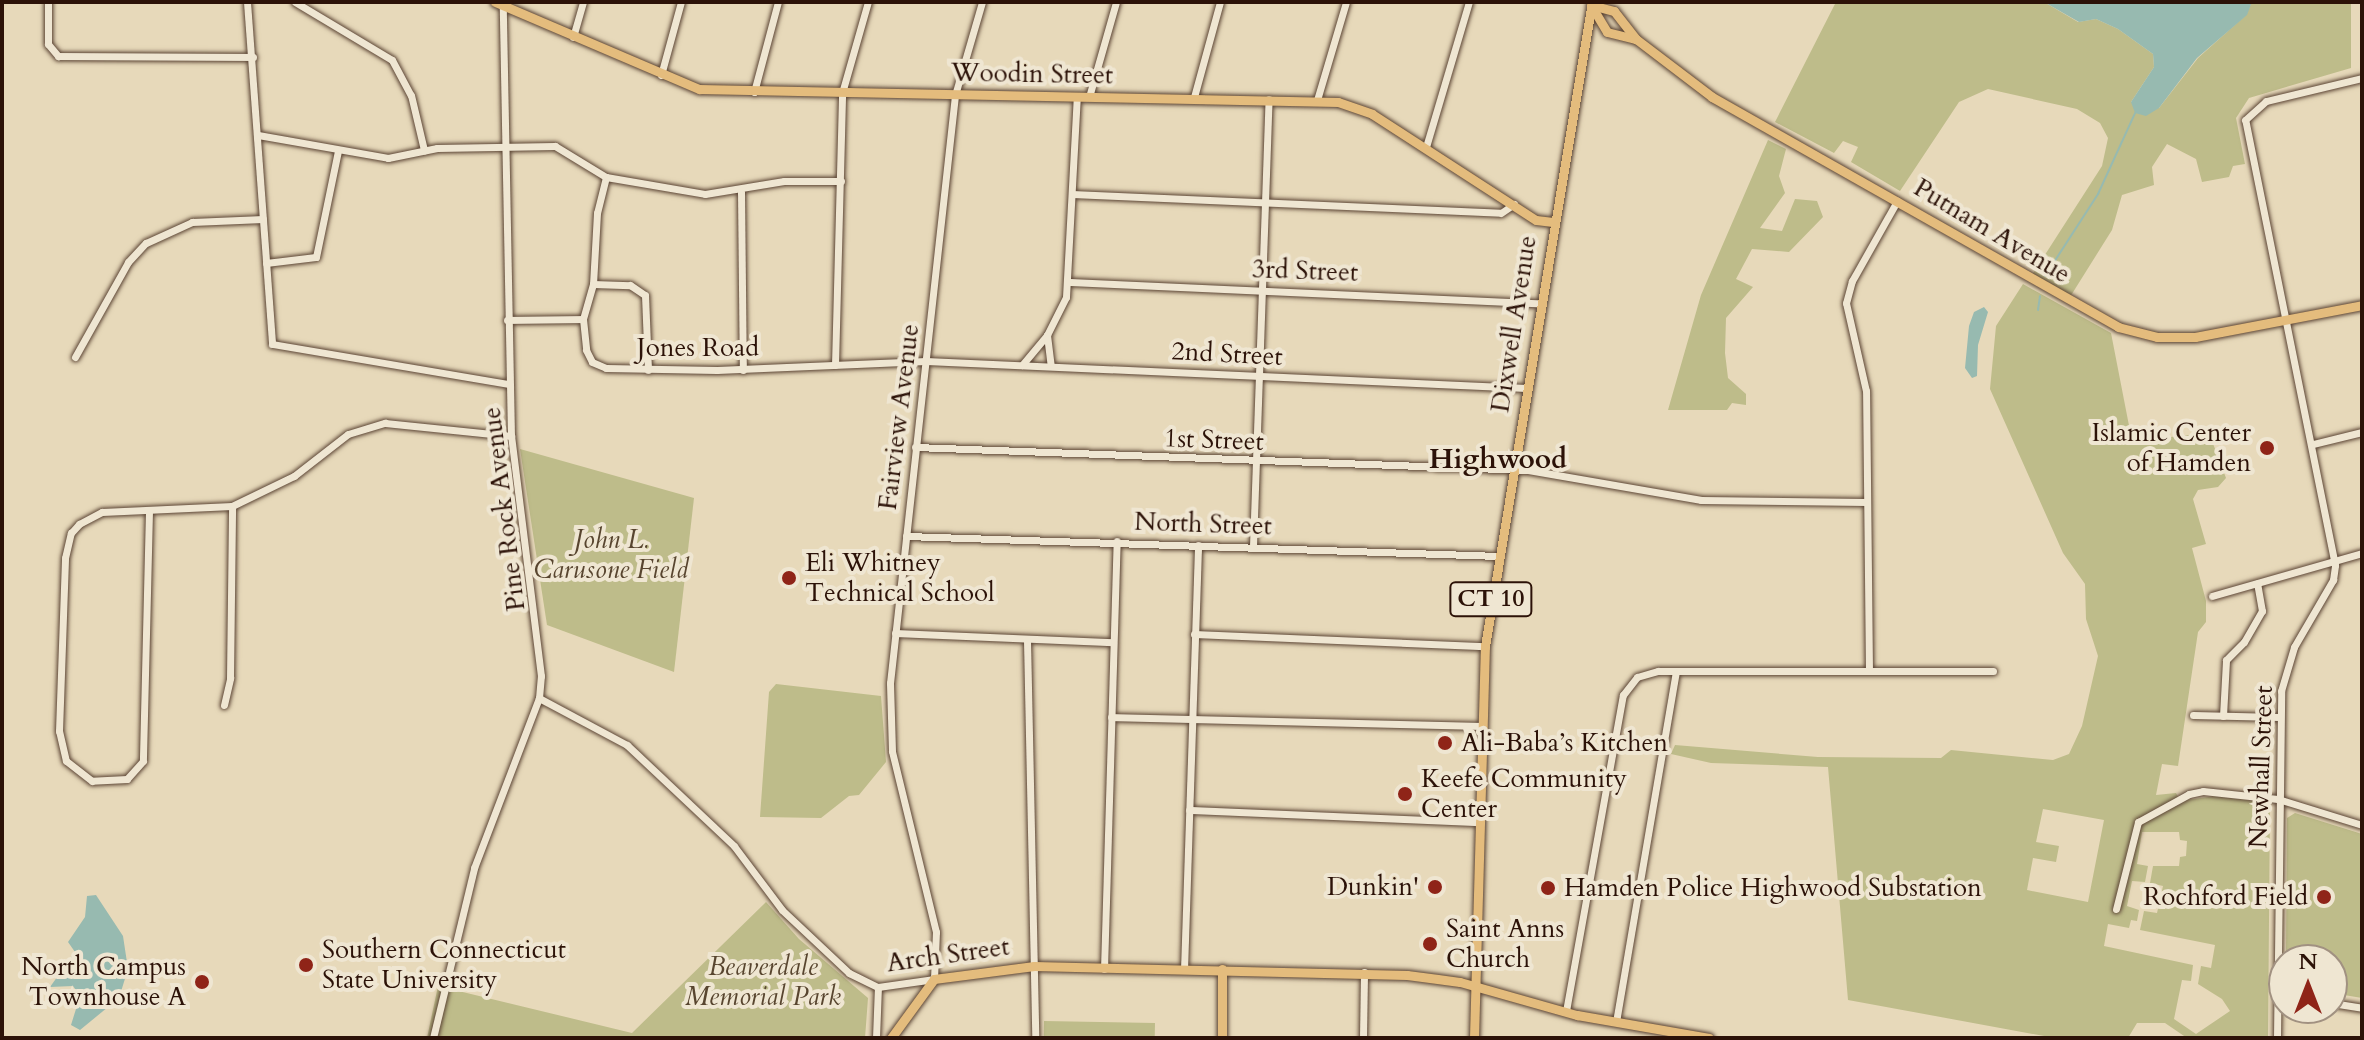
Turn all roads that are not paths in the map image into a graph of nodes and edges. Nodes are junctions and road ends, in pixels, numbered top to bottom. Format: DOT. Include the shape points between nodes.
graph roads {
  1 [pos="48,2"];
  2 [pos="247,2"];
  3 [pos="295,2"];
  4 [pos="583,2"];
  5 [pos="681,2"];
  6 [pos="778,2"];
  7 [pos="868,2"];
  8 [pos="982,2"];
  9 [pos="1116,2"];
  10 [pos="1220,2"];
  11 [pos="1346,2"];
  12 [pos="1469,2"];
  13 [pos="1591,3"];
  14 [pos="499,4"];
  15 [pos="573,37"];
  16 [pos="1636,39"];
  17 [pos="253,57"];
  18 [pos="661,75"];
  19 [pos="2362,78"];
  20 [pos="754,92"];
  21 [pos="842,93"];
  22 [pos="955,95"];
  23 [pos="1077,97"];
  24 [pos="1089,97"];
  25 [pos="1194,97"];
  26 [pos="1269,99"];
  27 [pos="1317,100"];
  28 [pos="258,135"];
  29 [pos="503,146"];
  30 [pos="1426,147"];
  31 [pos="424,150"];
  32 [pos="338,151"];
  33 [pos="606,177"];
  34 [pos="841,181"];
  35 [pos="741,192"];
  36 [pos="1072,194"];
  37 [pos="1897,201"];
  38 [pos="1266,203"];
  39 [pos="1514,204"];
  40 [pos="263,219"];
  41 [pos="1553,222"];
  42 [pos="266,263"];
  43 [pos="1068,282"];
  44 [pos="593,284"];
  45 [pos="1262,290"];
  46 [pos="1539,303"];
  47 [pos="2362,305"];
  48 [pos="583,319"];
  49 [pos="507,320"];
  50 [pos="2289,321"];
  51 [pos="1047,335"];
  52 [pos="75,357"];
  53 [pos="926,361"];
  54 [pos="835,365"];
  55 [pos="1022,365"];
  56 [pos="1051,366"];
  57 [pos="648,370"];
  58 [pos="743,370"];
  59 [pos="1259,375"];
  60 [pos="509,384"];
  61 [pos="1526,388"];
  62 [pos="2362,432"];
  63 [pos="511,436"];
  64 [pos="2313,444"];
  65 [pos="915,447"];
  66 [pos="1255,462"];
  67 [pos="1512,470"];
  68 [pos="1866,502"];
  69 [pos="232,506"];
  70 [pos="149,511"];
  71 [pos="906,536"];
  72 [pos="1117,541"];
  73 [pos="1198,545"];
  74 [pos="1253,546"];
  75 [pos="2362,553"];
  76 [pos="1498,556"];
  77 [pos="2334,560"];
  78 [pos="2257,583"];
  79 [pos="2212,596"];
  80 [pos="895,633"];
  81 [pos="1194,634"];
  82 [pos="1027,640"];
  83 [pos="1113,642"];
  84 [pos="1485,646"];
  85 [pos="1869,671"];
  86 [pos="1993,671"];
  87 [pos="1676,672"];
  88 [pos="539,698"];
  89 [pos="224,705"];
  90 [pos="2193,715"];
  91 [pos="2223,716"];
  92 [pos="1111,717"];
  93 [pos="2279,717"];
  94 [pos="1192,720"];
  95 [pos="1479,726"];
  96 [pos="2278,799"];
  97 [pos="1189,810"];
  98 [pos="1477,822"];
  99 [pos="2362,825"];
  100 [pos="2116,909"];
  101 [pos="2279,944"];
  102 [pos="1034,966"];
  103 [pos="1104,969"];
  104 [pos="1222,969"];
  105 [pos="1184,970"];
  106 [pos="1364,972"];
  107 [pos="934,979"];
  108 [pos="878,987"];
  109 [pos="1475,988"];
  110 [pos="1566,1011"];
  111 [pos="1616,1022"];
  112 [pos="433,1038"];
  113 [pos="876,1038"];
  114 [pos="891,1038"];
  115 [pos="1035,1038"];
  116 [pos="1222,1038"];
  117 [pos="1363,1038"];
  118 [pos="1474,1038"];
  119 [pos="1709,1038"];
  1 -- 17 [label="street" via="48,44 58,56"];
  2 -- 17 [label="street"];
  3 -- 31 [label="street" via="392,60 411,95"];
  4 -- 15 [label="street"];
  5 -- 18 [label="street"];
  6 -- 20 [label="street"];
  7 -- 21 [label="street"];
  8 -- 22 [label="street, Fairview Avenue"];
  9 -- 24 [label="street"];
  10 -- 25 [label="street"];
  11 -- 27 [label="street"];
  12 -- 30 [label="street"];
  13 -- 16 [label="main road, Putnam Avenue" via="1614,11"];
  13 -- 16 [label="main road, Putnam Avenue" via="1607,32"];
  13 -- 41 [label="main road, Dixwell Avenue / CT 10"];
  14 -- 15 [label="main road, Woodin Street"];
  14 -- 29 [label="street, Pine Rock Avenue"];
  15 -- 18 [label="main road, Woodin Street"];
  16 -- 37 [label="main road, Putnam Avenue" via="1712,97"];
  17 -- 28 [label="street"];
  18 -- 20 [label="main road, Woodin Street" via="699,89"];
  19 -- 50 [label="street, Newhall Street" via="2266,101 2245,120"];
  20 -- 21 [label="main road, Woodin Street"];
  21 -- 22 [label="main road, Woodin Street"];
  21 -- 34 [label="street"];
  22 -- 23 [label="main road, Woodin Street"];
  22 -- 53 [label="street, Fairview Avenue"];
  23 -- 24 [label="main road, Woodin Street"];
  23 -- 36 [label="street"];
  24 -- 25 [label="main road, Woodin Street"];
  25 -- 26 [label="main road, Woodin Street"];
  26 -- 27 [label="main road, Woodin Street"];
  26 -- 38 [label="street"];
  27 -- 30 [label="main road, Woodin Street" via="1365,110"];
  28 -- 32 [label="street"];
  28 -- 40 [label="street"];
  29 -- 31 [label="street"];
  29 -- 33 [label="street" via="564,148"];
  29 -- 49 [label="street, Pine Rock Avenue"];
  30 -- 39 [label="main road, Woodin Street"];
  31 -- 32 [label="street" via="400,158"];
  32 -- 42 [label="street" via="316,257"];
  33 -- 35 [label="street" via="675,191"];
  33 -- 44 [label="street" via="597,213"];
  34 -- 35 [label="street" via="784,181"];
  34 -- 54 [label="street"];
  35 -- 58 [label="street"];
  36 -- 38 [label="street"];
  36 -- 43 [label="street"];
  37 -- 50 [label="main road, Putnam Avenue" via="2118,327 2177,338"];
  37 -- 68 [label="street" via="1852,281 1846,303 1866,391"];
  38 -- 39 [label="street" via="1501,213"];
  38 -- 45 [label="street"];
  39 -- 41 [label="main road, Woodin Street" via="1536,220"];
  40 -- 42 [label="street"];
  40 -- 52 [label="street" via="192,222 146,243 128,262"];
  41 -- 46 [label="main road, Dixwell Avenue / CT 10"];
  42 -- 60 [label="street" via="272,344"];
  43 -- 45 [label="street, 3rd Street"];
  43 -- 51 [label="street"];
  44 -- 48 [label="street"];
  44 -- 57 [label="street" via="630,285 645,295"];
  45 -- 46 [label="street, 3rd Street"];
  45 -- 59 [label="street"];
  46 -- 61 [label="main road, Dixwell Avenue / CT 10"];
  47 -- 50 [label="main road, Putnam Avenue"];
  48 -- 49 [label="street"];
  48 -- 57 [label="street, Jones Road" via="586,350 598,366"];
  49 -- 60 [label="street, Pine Rock Avenue"];
  50 -- 64 [label="street, Newhall Street"];
  51 -- 55 [label="street"];
  51 -- 56 [label="street"];
  53 -- 54 [label="street, Jones Road"];
  53 -- 55 [label="street, 2nd Street"];
  53 -- 65 [label="street, Fairview Avenue"];
  54 -- 58 [label="street, Jones Road"];
  55 -- 56 [label="street, 2nd Street"];
  56 -- 59 [label="street, 2nd Street"];
  57 -- 58 [label="street, Jones Road"];
  59 -- 61 [label="street, 2nd Street"];
  59 -- 66 [label="street"];
  60 -- 63 [label="street, Pine Rock Avenue"];
  61 -- 67 [label="main road, Dixwell Avenue / CT 10"];
  62 -- 64 [label="street"];
  63 -- 69 [label="street" via="406,422 369,426 348,434 274,488"];
  63 -- 88 [label="street, Pine Rock Avenue" via="540,644"];
  64 -- 77 [label="street, Newhall Street"];
  65 -- 66 [label="street, 1st Street"];
  65 -- 71 [label="street, Fairview Avenue"];
  66 -- 67 [label="street, 1st Street"];
  66 -- 74 [label="street"];
  67 -- 68 [label="street, 1st Street" via="1701,500"];
  67 -- 76 [label="main road, Dixwell Avenue / CT 10"];
  68 -- 85 [label="street"];
  69 -- 70 [label="street"];
  69 -- 89 [label="street" via="230,678"];
  70 -- 70 [label="street" via="139,770 127,779 92,781 66,761 61,746 65,558 79,524 102,512"];
  71 -- 72 [label="street, North Street"];
  71 -- 80 [label="street, Fairview Avenue"];
  72 -- 73 [label="street, North Street"];
  72 -- 83 [label="street"];
  73 -- 74 [label="street, North Street"];
  73 -- 81 [label="street"];
  74 -- 76 [label="street, North Street"];
  75 -- 77 [label="street"];
  76 -- 84 [label="main road, Dixwell Avenue / CT 10"];
  77 -- 78 [label="street"];
  77 -- 93 [label="street, Newhall Street" via="2333,580 2288,662"];
  78 -- 79 [label="street"];
  78 -- 91 [label="street" via="2262,611 2226,660"];
  80 -- 82 [label="street"];
  80 -- 107 [label="street, Fairview Avenue" via="889,701 892,751 936,932"];
  81 -- 84 [label="street"];
  81 -- 94 [label="street"];
  82 -- 83 [label="street"];
  82 -- 102 [label="street"];
  83 -- 92 [label="street"];
  84 -- 95 [label="main road, Dixwell Avenue / CT 10"];
  85 -- 86 [label="street"];
  85 -- 87 [label="street"];
  87 -- 110 [label="street" via="1637,677 1623,695"];
  87 -- 111 [label="street"];
  88 -- 108 [label="street, Arch Street" via="627,745 734,846 802,931 849,973"];
  88 -- 112 [label="street, Pine Rock Avenue" via="474,868"];
  90 -- 91 [label="street"];
  91 -- 93 [label="street"];
  92 -- 94 [label="street"];
  92 -- 103 [label="street"];
  93 -- 96 [label="street, Newhall Street"];
  94 -- 95 [label="street"];
  94 -- 97 [label="street"];
  95 -- 98 [label="main road, Dixwell Avenue / CT 10"];
  96 -- 99 [label="street"];
  96 -- 100 [label="street" via="2203,791 2155,810 2138,822"];
  96 -- 101 [label="street, Newhall Street"];
  97 -- 98 [label="street"];
  97 -- 105 [label="street"];
  98 -- 109 [label="main road, Dixwell Avenue / CT 10"];
  102 -- 103 [label="main road, Arch Street"];
  102 -- 107 [label="main road, Arch Street"];
  102 -- 115 [label="street"];
  103 -- 105 [label="main road, Arch Street"];
  104 -- 105 [label="main road, Arch Street"];
  104 -- 106 [label="main road, Arch Street"];
  104 -- 116 [label="main road"];
  106 -- 109 [label="main road, Arch Street"];
  106 -- 117 [label="street"];
  107 -- 108 [label="street, Arch Street"];
  107 -- 114 [label="main road"];
  108 -- 113 [label="street"];
  109 -- 110 [label="main road, Arch Street"];
  109 -- 118 [label="main road, Dixwell Avenue"];
  110 -- 111 [label="main road, Arch Street"];
  111 -- 119 [label="main road, Arch Street"];
}
